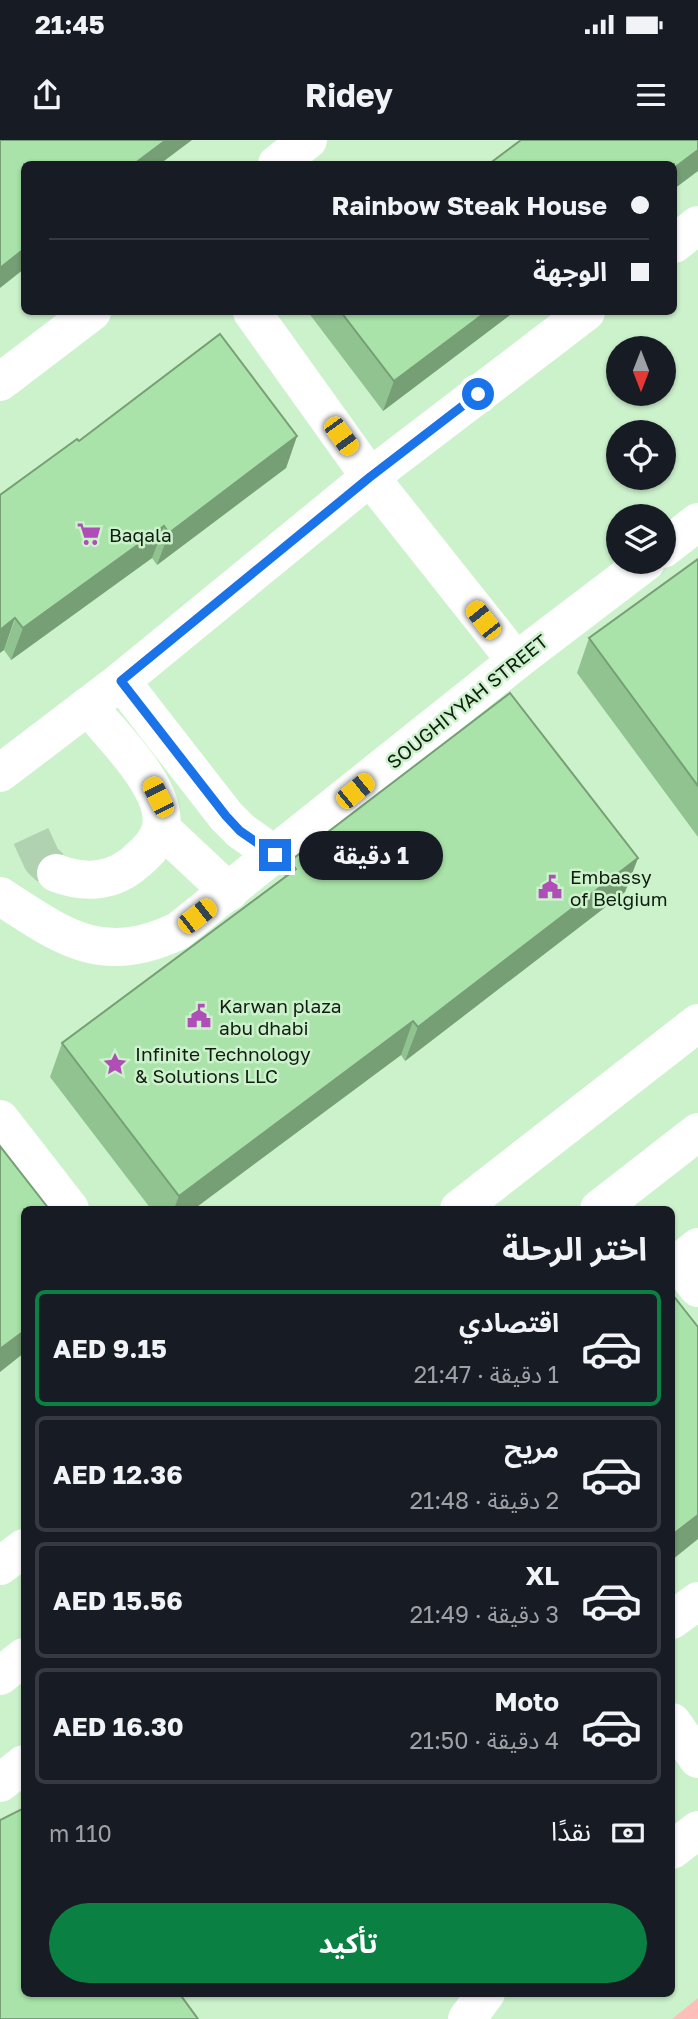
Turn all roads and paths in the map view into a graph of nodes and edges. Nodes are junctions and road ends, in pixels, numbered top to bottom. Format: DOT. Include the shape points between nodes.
graph roads {
  1 [pos="308,140"];
  2 [pos="281,161"];
  3 [pos="698,225"];
  4 [pos="677,242"];
  5 [pos="88,315"];
  6 [pos="253,315"];
  7 [pos="582,315"];
  8 [pos="0,382"];
  9 [pos="370,477"];
  10 [pos="698,522"];
  11 [pos="676,539"];
  12 [pos="630,574"];
  13 [pos="516,661"];
  14 [pos="121,681"];
  15 [pos="88,706"];
  16 [pos="0,773"];
  17 [pos="161,828"];
  18 [pos="275,855"];
  19 [pos="56,873"];
  20 [pos="229,892"];
  21 [pos="0,896"];
  22 [pos="698,1023"];
  23 [pos="0,1119"];
  24 [pos="698,1132"];
  25 [pos="68,1206"];
  26 [pos="463,1206"];
  27 [pos="603,1206"];
  28 [pos="21,1550"];
  29 [pos="0,1566"];
  30 [pos="698,1601"];
  31 [pos="675,1618"];
  32 [pos="21,1659"];
  33 [pos="0,1676"];
  34 [pos="21,1766"];
  35 [pos="0,1783"];
  36 [pos="698,1830"];
  37 [pos="675,1848"];
  38 [pos="482,1997"];
  39 [pos="467,2019"];
  1 -- 2 [label="street"];
  3 -- 4 [label="street"];
  5 -- 8 [label="street"];
  6 -- 9 [label="street"];
  7 -- 9 [label="street"];
  9 -- 13 [label="street"];
  9 -- 14 [label="street"];
  10 -- 11 [label="street"];
  12 -- 13 [label="street, SOUGHIYYAH STREET"];
  13 -- 18 [label="street, SOUGHIYYAH STREET"];
  14 -- 15 [label="street"];
  14 -- 18 [label="street" via="226,816"];
  15 -- 16 [label="street"];
  15 -- 17 [label="street" via="150,782 158,797"];
  17 -- 19 [label="street" via="143,856 111,877 92,881"];
  17 -- 20 [label="street"];
  18 -- 20 [label="street, SOUGHIYYAH STREET"];
  20 -- 21 [label="street, SOUGHIYYAH STREET" via="178,932 130,948 81,942"];
  22 -- 26 [label="street"];
  23 -- 25 [label="street"];
  24 -- 27 [label="street"];
  28 -- 29 [label="street"];
  30 -- 31 [label="street"];
  32 -- 33 [label="street"];
  34 -- 35 [label="street"];
  36 -- 37 [label="street"];
  38 -- 39 [label="street"];
}
